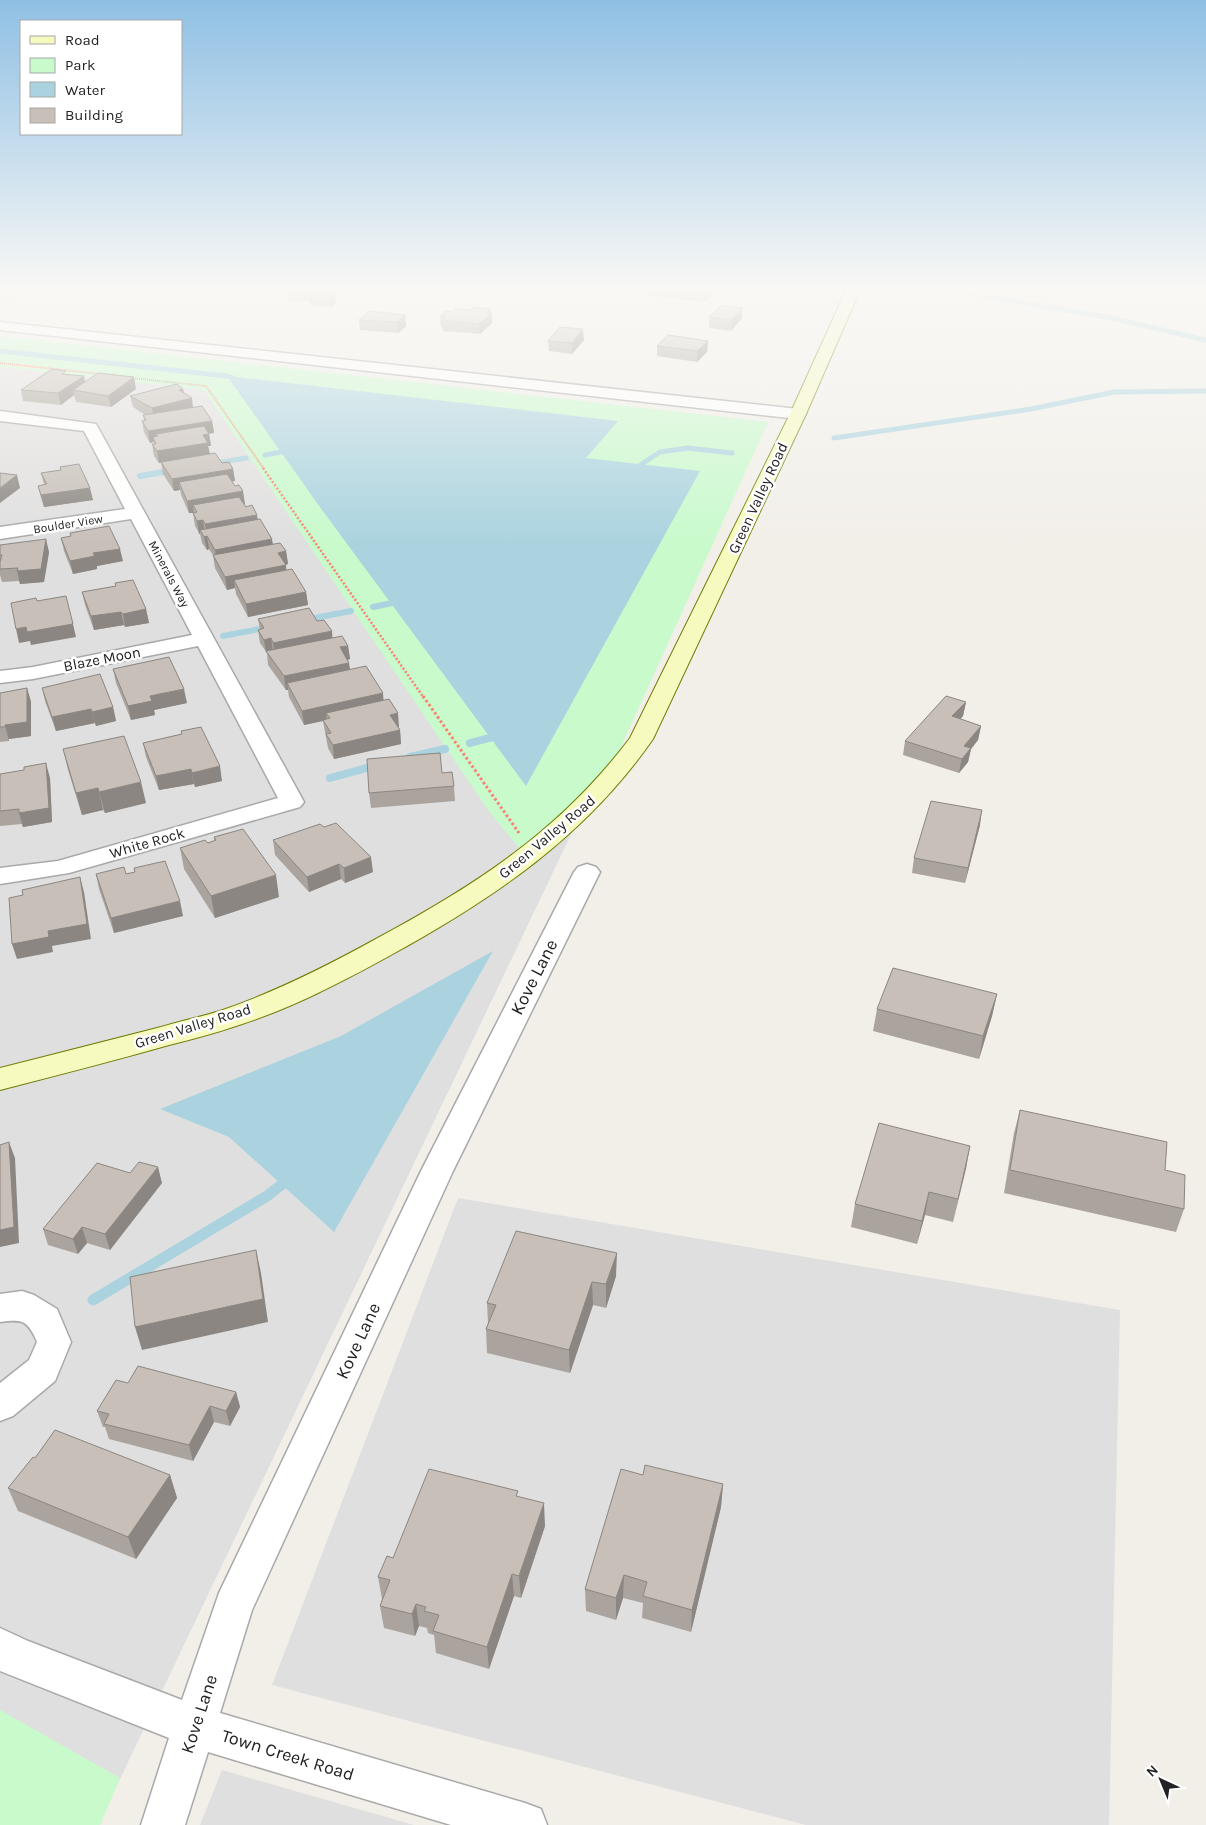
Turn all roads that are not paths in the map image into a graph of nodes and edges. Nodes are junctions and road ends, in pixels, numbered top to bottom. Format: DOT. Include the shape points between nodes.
graph roads {
  1 [pos="428,373"];
  2 [pos="816,373"];
  3 [pos="798,414"];
  4 [pos="0,416"];
  5 [pos="136,513"];
  6 [pos="0,533"];
  7 [pos="204,638"];
  8 [pos="0,677"];
  9 [pos="292,802"];
  10 [pos="587,872"];
  11 [pos="0,876"];
  12 [pos="0,1079"];
  13 [pos="0,1308"];
  14 [pos="0,1405"];
  15 [pos="0,1648"];
  16 [pos="196,1727"];
  17 [pos="163,1825"];
  18 [pos="525,1825"];
  1 -- 3 [label="street"];
  2 -- 3 [label="street, Green Valley Road"];
  3 -- 12 [label="street, Green Valley Road" via="642,739 594,799 560,830 499,879 454,909 321,980 237,1016"];
  4 -- 5 [label="street, Minerals Way" via="90,427"];
  5 -- 6 [label="street, Boulder View"];
  5 -- 7 [label="street, Minerals Way"];
  7 -- 8 [label="street, Blaze Moon"];
  7 -- 9 [label="street, Minerals Way"];
  9 -- 11 [label="street, White Rock" via="60,868"];
  10 -- 16 [label="street, Kove Lane" via="437,1171 233,1607"];
  13 -- 14 [label="street" via="22,1305 45,1319 54,1342 42,1370"];
  15 -- 16 [label="street, Town Creek Road" via="15,1657"];
  16 -- 17 [label="street, Kove Lane"];
  16 -- 18 [label="street, Town Creek Road"];
}
